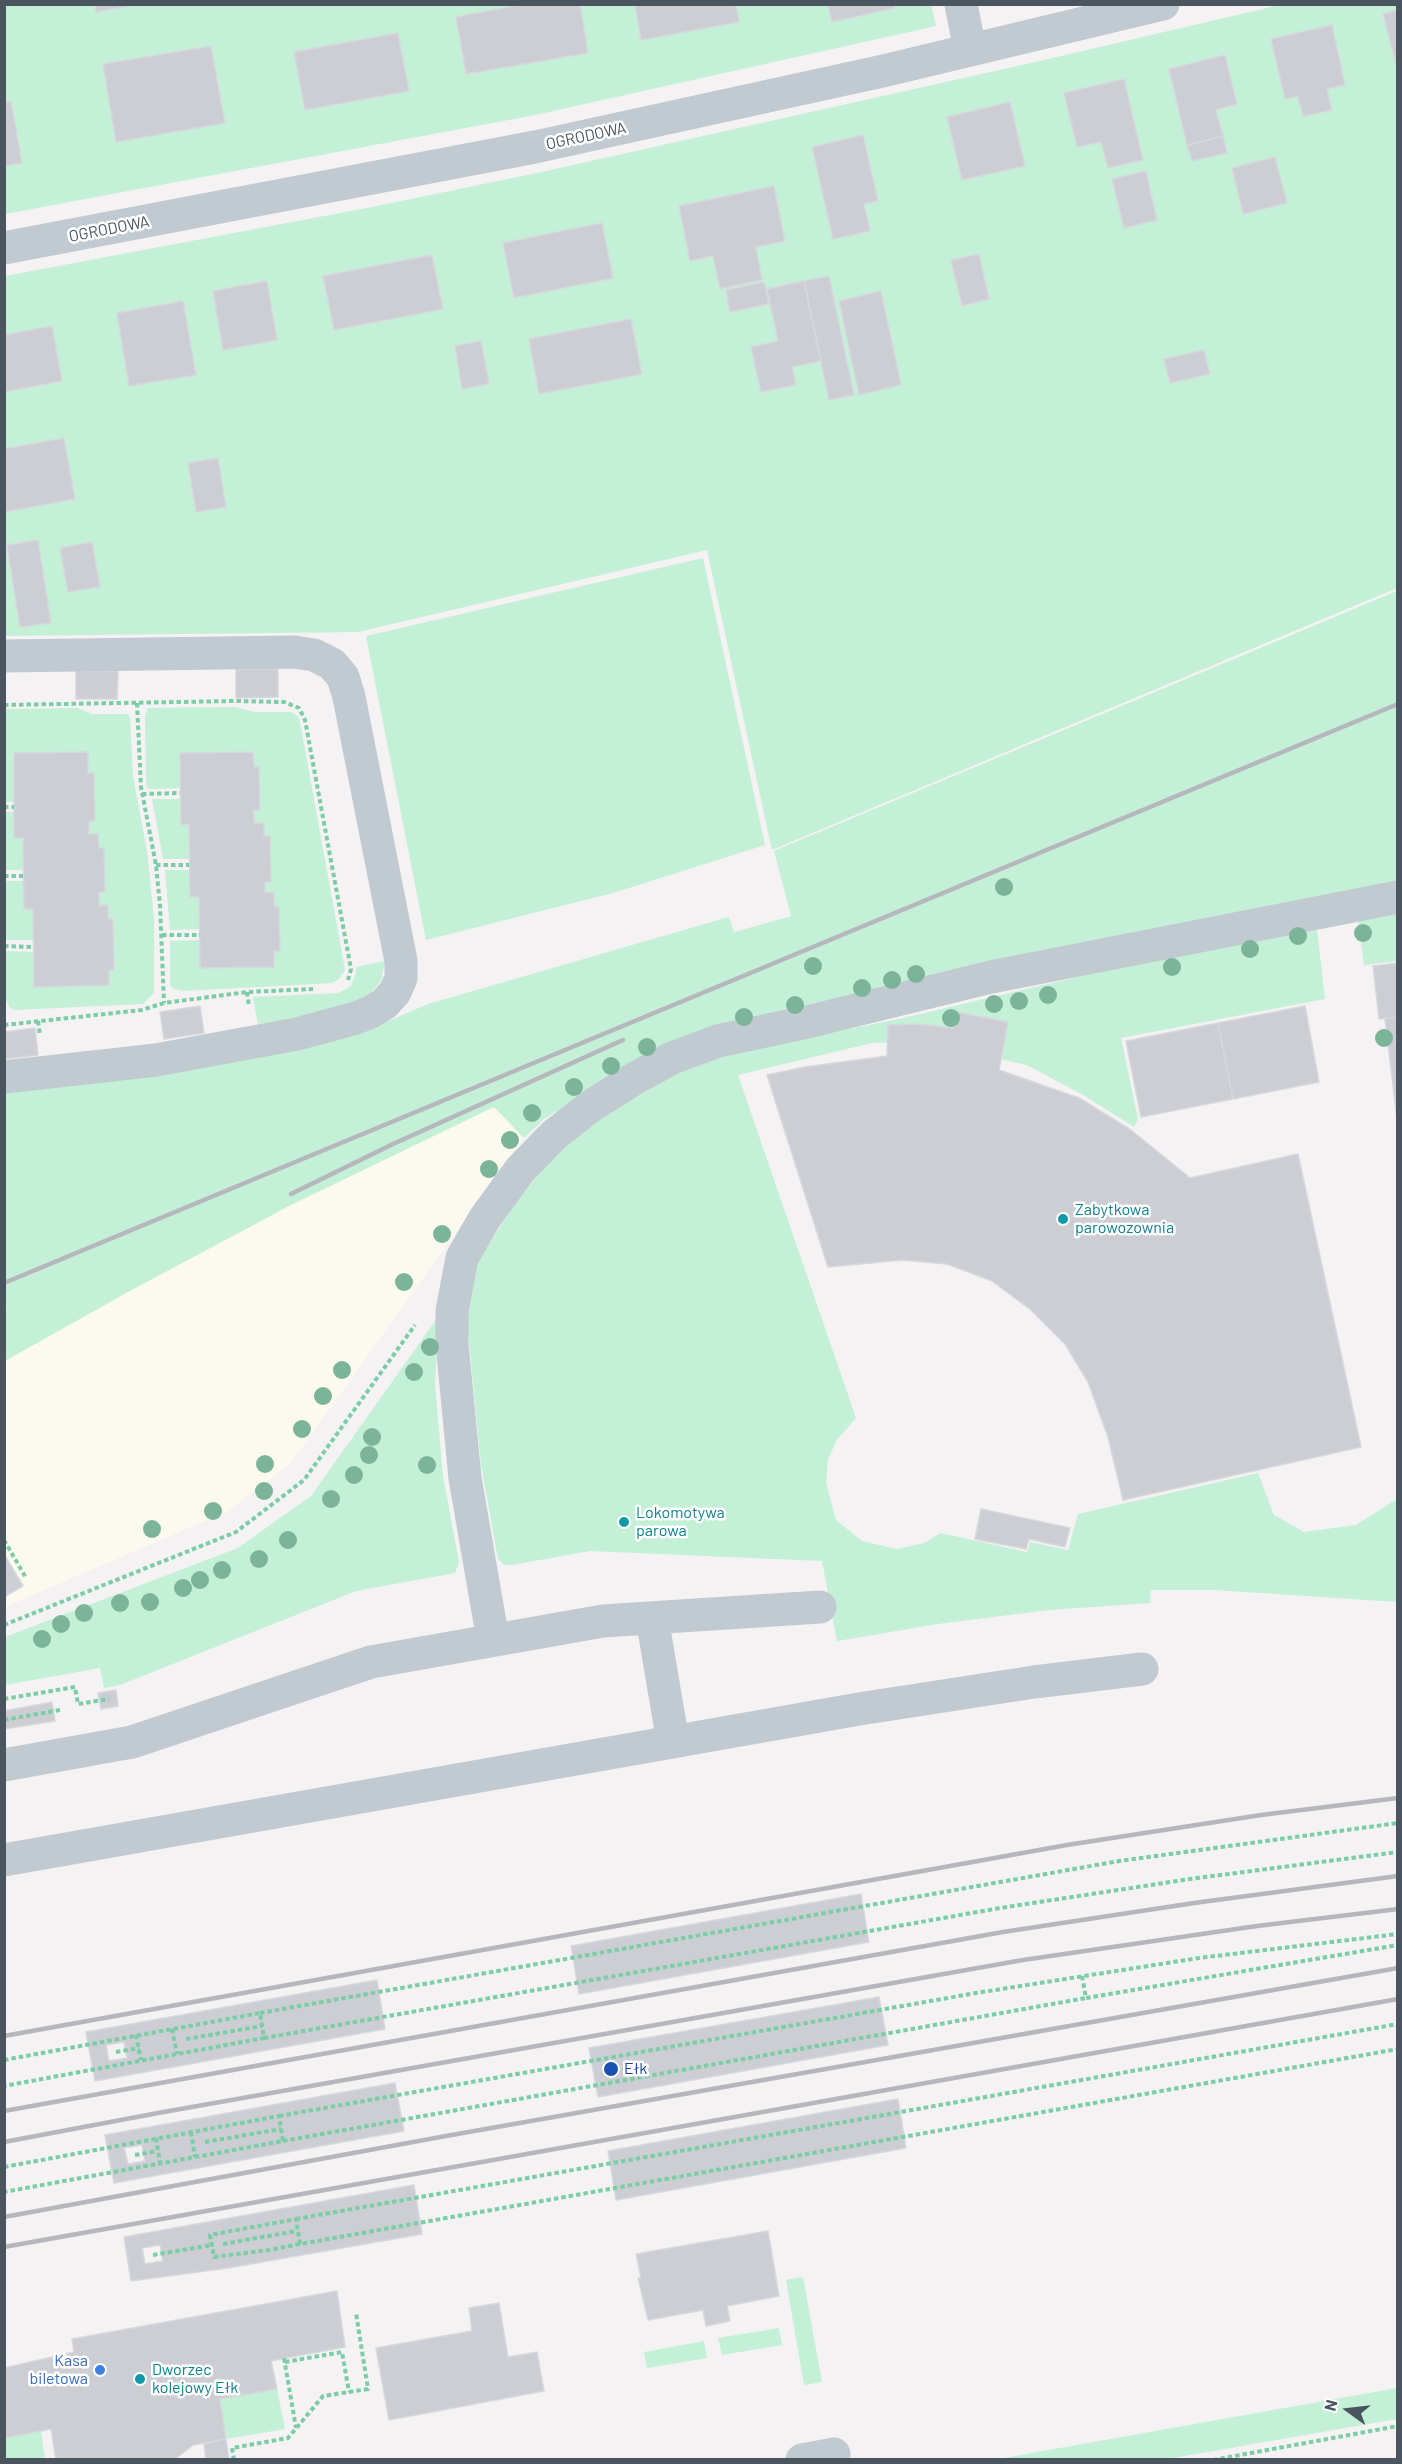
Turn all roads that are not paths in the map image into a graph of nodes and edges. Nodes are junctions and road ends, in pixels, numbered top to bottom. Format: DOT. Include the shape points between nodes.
graph roads {
  1 [pos="961,4"];
  2 [pos="1163,4"];
  3 [pos="970,50"];
  4 [pos="4,248"];
  5 [pos="4,656"];
  6 [pos="1398,897"];
  7 [pos="4,1077"];
  8 [pos="820,1607"];
  9 [pos="652,1618"];
  10 [pos="493,1640"];
  11 [pos="1142,1669"];
  12 [pos="673,1742"];
  13 [pos="4,1765"];
  14 [pos="4,1860"];
  15 [pos="834,2454"];
  16 [pos="802,2460"];
  1 -- 3 [label="street"];
  2 -- 3 [label="street, OGRODOWA"];
  3 -- 4 [label="street, OGRODOWA" via="535,147"];
  5 -- 7 [label="street" via="294,652 332,664 343,677 349,697 401,961 401,978 395,992 384,1005 356,1018 297,1034 156,1060"];
  6 -- 10 [label="street" via="991,978 718,1041 672,1058 632,1080 554,1135 520,1170 485,1218 462,1258 452,1311 465,1478"];
  8 -- 9 [label="street"];
  9 -- 10 [label="street" via="603,1621"];
  9 -- 12 [label="street"];
  10 -- 13 [label="street" via="371,1662 132,1742"];
  11 -- 12 [label="street" via="927,1698"];
  12 -- 14 [label="street"];
  15 -- 16 [label="street"];
}
